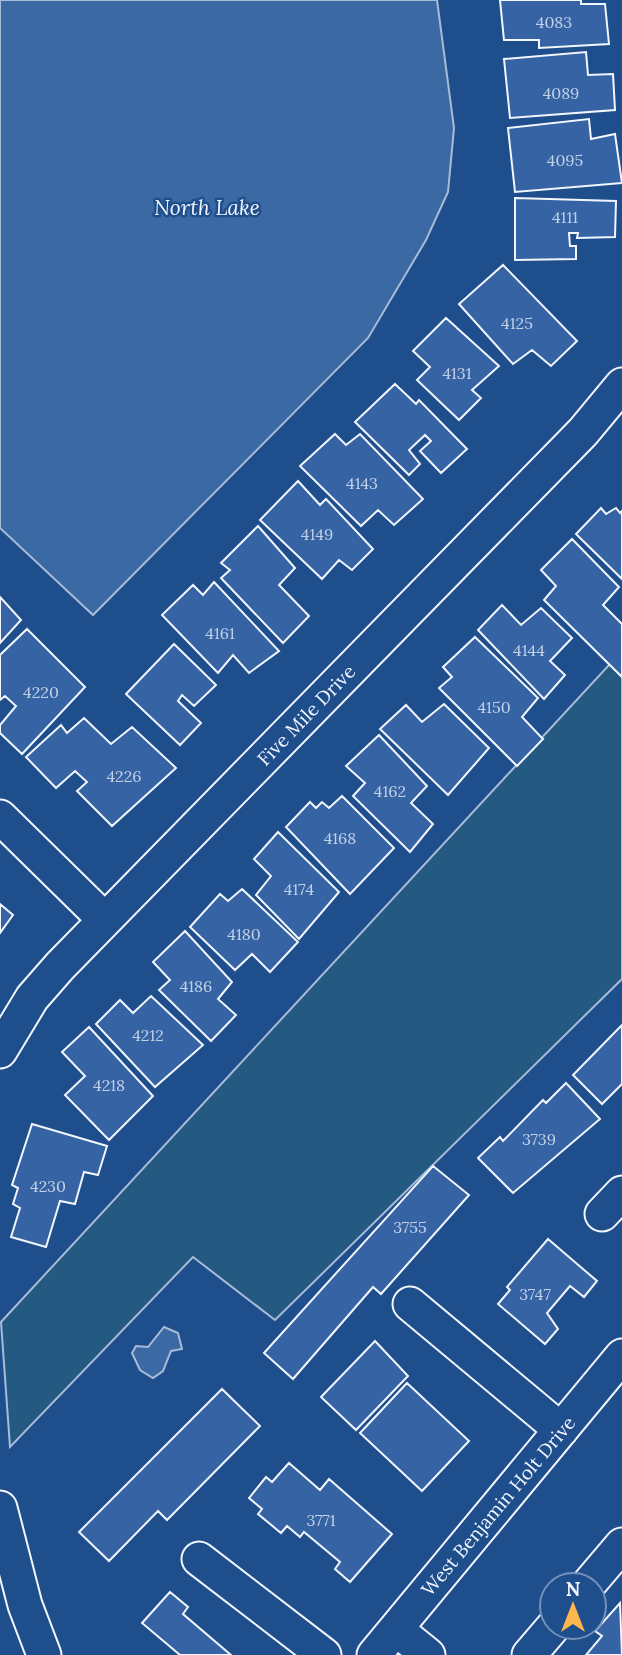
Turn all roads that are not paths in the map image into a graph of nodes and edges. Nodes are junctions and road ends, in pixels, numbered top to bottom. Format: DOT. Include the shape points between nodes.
graph roads {
  1 [pos="622,386"];
  2 [pos="0,817"];
  3 [pos="105,919"];
  4 [pos="0,1051"];
  5 [pos="410,1304"];
  6 [pos="622,1356"];
  7 [pos="561,1430"];
  8 [pos="0,1508"];
  9 [pos="622,1545"];
  10 [pos="199,1559"];
  11 [pos="8,1571"];
  12 [pos="600,1571"];
  13 [pos="396,1629"];
  14 [pos="541,1641"];
  15 [pos="44,1655"];
  16 [pos="324,1655"];
  17 [pos="374,1655"];
  18 [pos="428,1655"];
  19 [pos="529,1655"];
  1 -- 3 [label="street, Five Mile Drive" via="583,432"];
  2 -- 3 [label="street"];
  3 -- 4 [label="street, Five Mile Drive" via="32,998"];
  5 -- 7 [label="street"];
  6 -- 7 [label="street, West Benjamin Holt Drive"];
  7 -- 13 [label="street, West Benjamin Holt Drive"];
  8 -- 11 [label="street"];
  9 -- 12 [label="street"];
  10 -- 16 [label="street"];
  11 -- 15 [label="street"];
  13 -- 17 [label="street, West Benjamin Holt Drive"];
  13 -- 18 [label="street"];
  14 -- 19 [label="street"];
}
